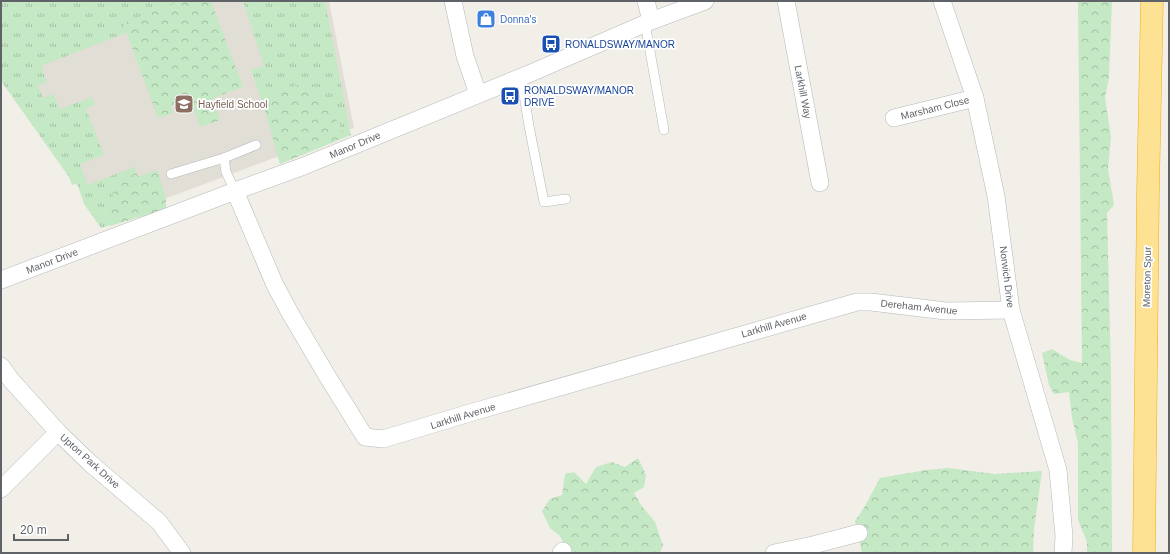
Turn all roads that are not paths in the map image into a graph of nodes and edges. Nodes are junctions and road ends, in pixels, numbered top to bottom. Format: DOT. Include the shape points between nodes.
graph roads {
  1 [pos="453,1"];
  2 [pos="646,1"];
  3 [pos="705,1"];
  4 [pos="786,1"];
  5 [pos="942,1"];
  6 [pos="1152,1"];
  7 [pos="648,22"];
  8 [pos="522,76"];
  9 [pos="478,94"];
  10 [pos="975,98"];
  11 [pos="894,118"];
  12 [pos="664,130"];
  13 [pos="256,145"];
  14 [pos="224,158"];
  15 [pos="171,174"];
  16 [pos="820,183"];
  17 [pos="235,191"];
  18 [pos="566,199"];
  19 [pos="1,280"];
  20 [pos="828,310"];
  21 [pos="1011,310"];
  22 [pos="1,366"];
  23 [pos="58,432"];
  24 [pos="1,489"];
  25 [pos="859,533"];
  26 [pos="833,547"];
  27 [pos="182,553"];
  28 [pos="774,553"];
  29 [pos="1063,553"];
  30 [pos="1144,553"];
  1 -- 9 [label="street" via="465,56"];
  2 -- 7 [label="street"];
  3 -- 7 [label="street, Manor Drive"];
  4 -- 16 [label="street, Larkhill Way"];
  5 -- 10 [label="street, Norwich Drive"];
  6 -- 30 [label="highway, Moreton Spur"];
  7 -- 8 [label="street, Manor Drive"];
  7 -- 12 [label="lane"];
  8 -- 9 [label="street, Manor Drive"];
  8 -- 18 [label="lane" via="544,202"];
  9 -- 17 [label="street, Manor Drive" via="304,166"];
  10 -- 11 [label="street, Marsham Close"];
  10 -- 21 [label="street, Norwich Drive" via="996,196"];
  13 -- 14 [label="lane"];
  14 -- 15 [label="lane"];
  14 -- 17 [label="lane" via="226,172"];
  17 -- 19 [label="street, Manor Drive"];
  17 -- 20 [label="street, Larkhill Avenue" via="290,313 364,437 383,439"];
  20 -- 21 [label="street, Dereham Avenue" via="857,302 946,311"];
  21 -- 29 [label="street, Norwich Drive" via="1058,470 1064,536"];
  22 -- 23 [label="street, Upton Park Drive"];
  23 -- 24 [label="street"];
  23 -- 27 [label="street, Upton Park Drive" via="90,464 159,522"];
  25 -- 26 [label="street"];
  26 -- 28 [label="street" via="813,546"];
}
